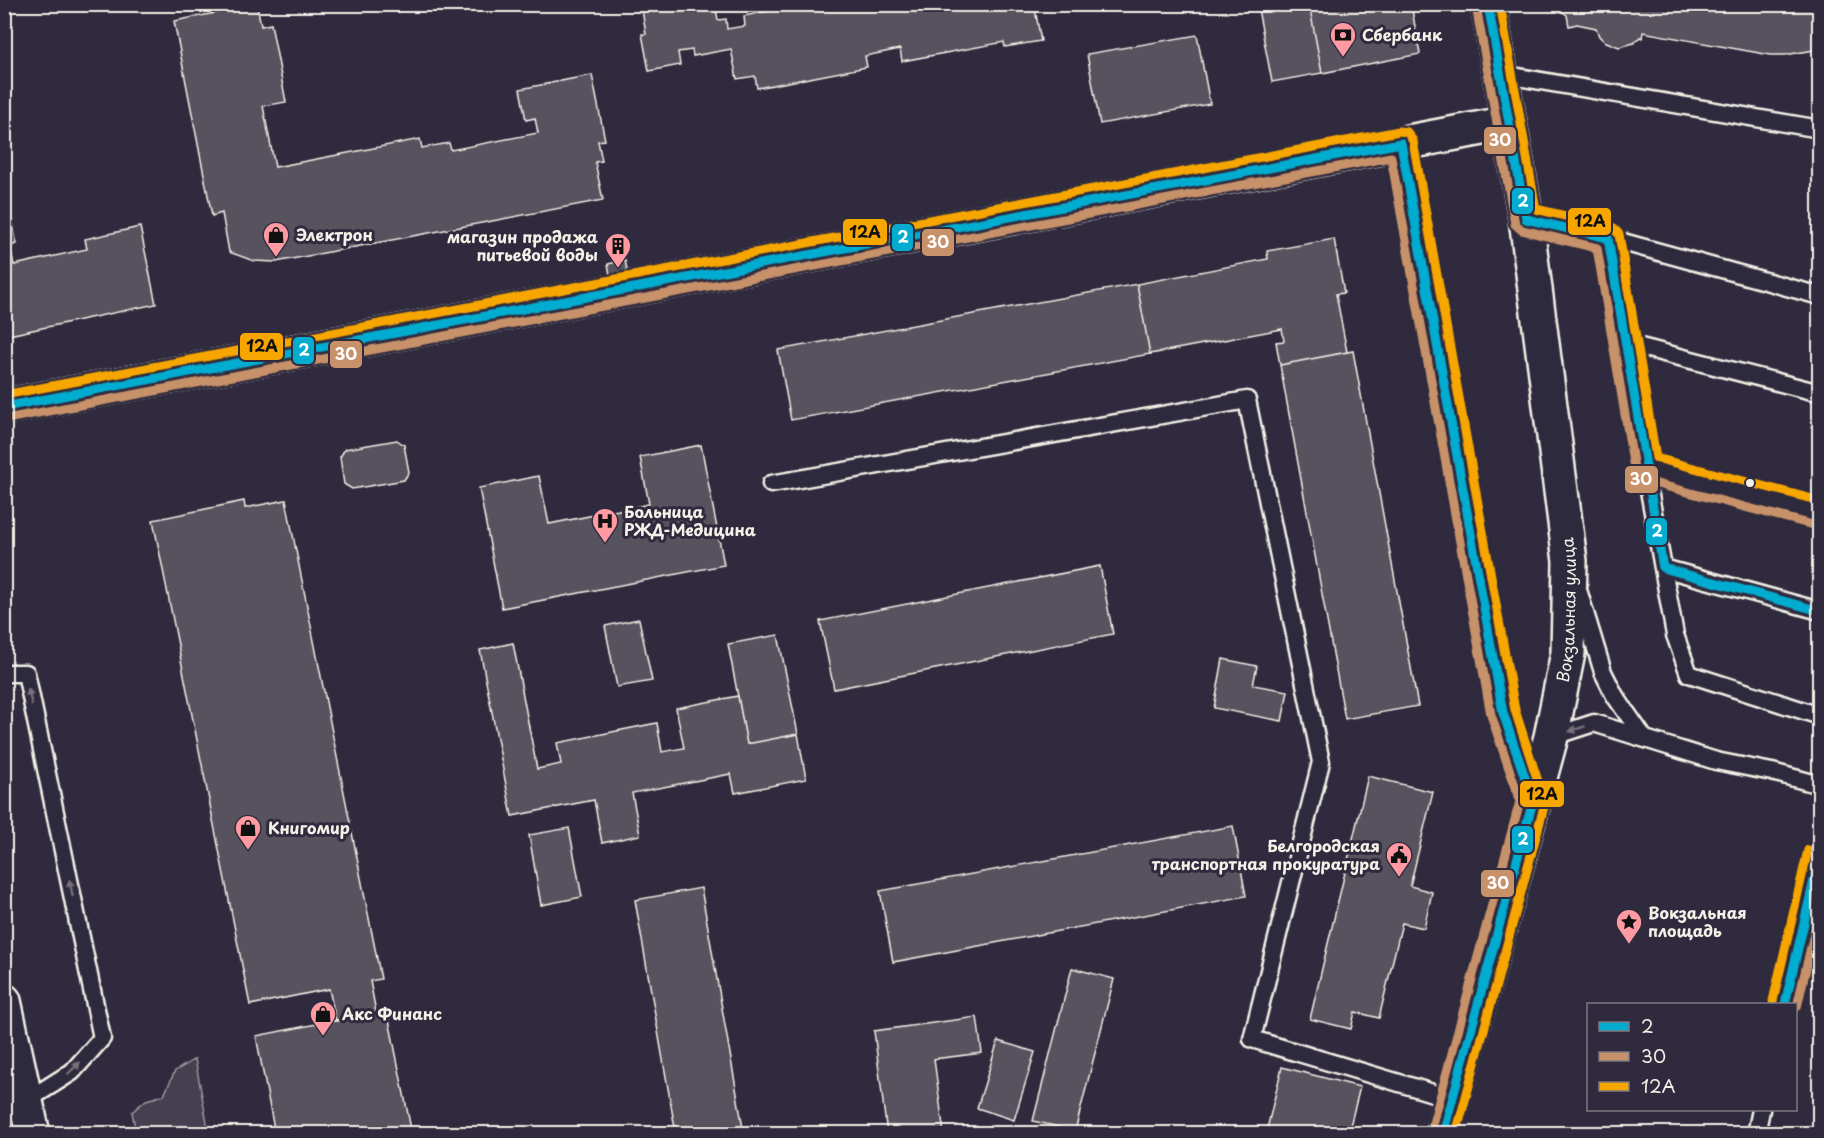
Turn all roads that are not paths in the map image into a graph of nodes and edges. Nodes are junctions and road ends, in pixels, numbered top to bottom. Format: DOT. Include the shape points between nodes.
graph roads {
  1 [pos="1488,4"];
  2 [pos="1501,74"];
  3 [pos="1509,123"];
  4 [pos="1820,129"];
  5 [pos="1401,143"];
  6 [pos="1526,219"];
  7 [pos="1608,238"];
  8 [pos="1820,296"];
  9 [pos="1625,344"];
  10 [pos="1820,393"];
  11 [pos="4,407"];
  12 [pos="1645,468"];
  13 [pos="771,484"];
  14 [pos="1820,514"];
  15 [pos="1570,561"];
  16 [pos="1663,568"];
  17 [pos="1820,611"];
  18 [pos="4,673"];
  19 [pos="1820,716"];
  20 [pos="1551,737"];
  21 [pos="1644,738"];
  22 [pos="1820,785"];
  23 [pos="1533,801"];
  24 [pos="1820,853"];
  25 [pos="4,1001"];
  26 [pos="1785,1003"];
  27 [pos="1453,1099"];
  28 [pos="26,1101"];
  29 [pos="1761,1111"];
  30 [pos="33,1134"];
  31 [pos="1443,1134"];
  32 [pos="1756,1134"];
  1 -- 2 [label="main road, Вокзальная улица"];
  2 -- 3 [label="main road, Вокзальная улица"];
  2 -- 4 [label="lane"];
  3 -- 5 [label="main road"];
  3 -- 6 [label="main road, Вокзальная улица"];
  5 -- 11 [label="main road"];
  5 -- 23 [label="lane" via="1503,713"];
  6 -- 7 [label="lane"];
  6 -- 15 [label="main road, Вокзальная улица"];
  7 -- 8 [label="lane"];
  7 -- 9 [label="lane"];
  9 -- 10 [label="lane"];
  9 -- 12 [label="lane"];
  12 -- 14 [label="lane"];
  12 -- 16 [label="lane"];
  13 -- 27 [label="lane" via="1247,399 1321,762 1252,1039"];
  15 -- 20 [label="main road, Вокзальная улица" via="1568,653"];
  15 -- 21 [label="lane" via="1603,672"];
  16 -- 17 [label="lane"];
  16 -- 19 [label="lane" via="1675,635 1689,674"];
  28 -- 18 [label="lane, one-way" via="72,1072 102,1038 26,674"];
  21 -- 20 [label="lane, one-way" via="1594,723"];
  20 -- 23 [label="main road, Вокзальная улица"];
  21 -- 22 [label="lane" via="1716,761"];
  23 -- 27 [label="main road, Вокзальная улица"];
  24 -- 26 [label="lane"];
  25 -- 28 [label="main road"];
  27 -- 31 [label="main road, Вокзальная улица"];
  28 -- 30 [label="main road"];
  29 -- 32 [label="lane"];
}
